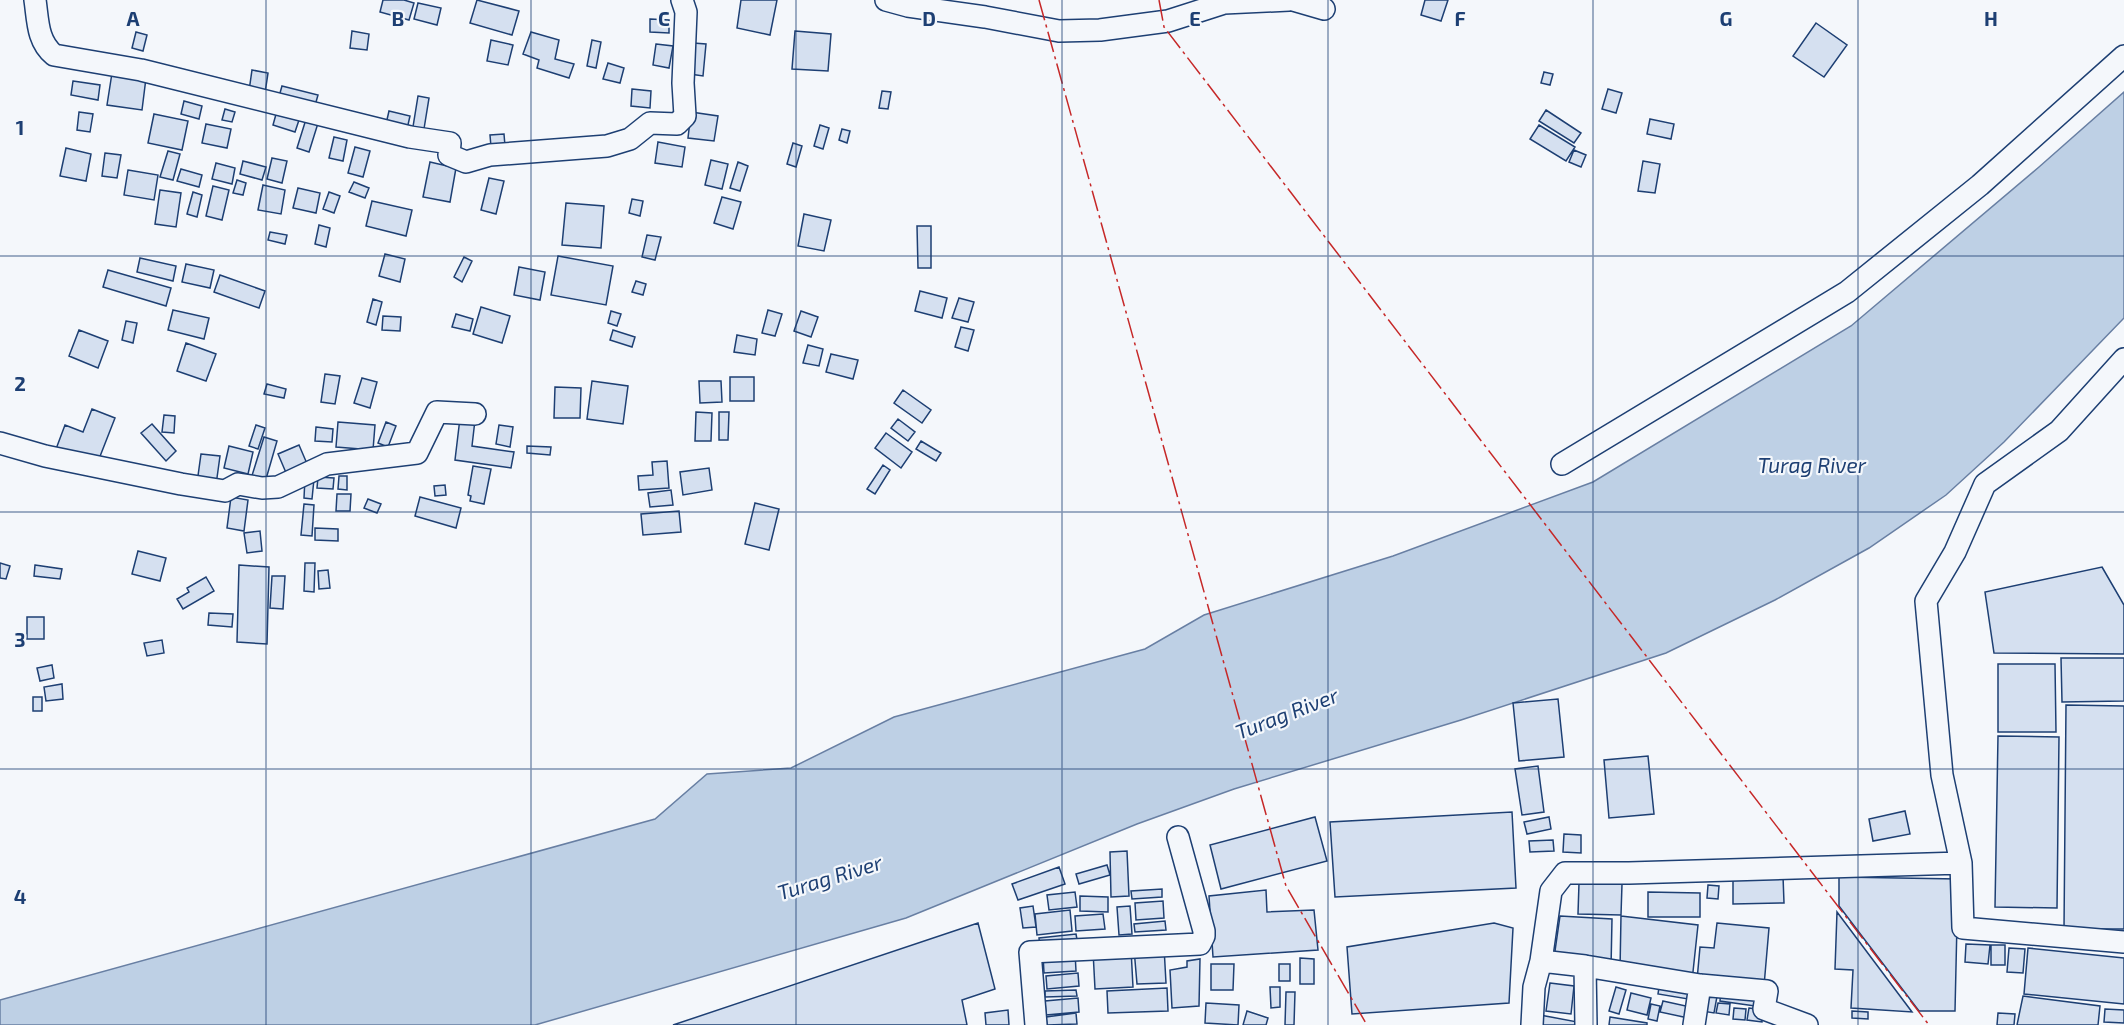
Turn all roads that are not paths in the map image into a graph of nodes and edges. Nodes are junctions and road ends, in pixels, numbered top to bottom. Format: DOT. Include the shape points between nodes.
graph roads {
  1 [pos="35,0"];
  2 [pos="682,0"];
  3 [pos="886,0"];
  4 [pos="1291,0"];
  5 [pos="1324,9"];
  6 [pos="2124,56"];
  7 [pos="2124,359"];
  8 [pos="475,414"];
  9 [pos="0,443"];
  10 [pos="1562,464"];
  11 [pos="1178,837"];
  12 [pos="1961,863"];
  13 [pos="2124,942"];
  14 [pos="1541,961"];
  15 [pos="1585,966"];
  16 [pos="1700,985"];
  17 [pos="1036,1025"];
  18 [pos="1532,1025"];
  19 [pos="1586,1025"];
  20 [pos="1694,1025"];
  21 [pos="1807,1025"];
  1 -- 2 [label="street" via="40,37 54,55 141,70 410,137 450,143 449,155 466,162 489,155 607,146 630,139 650,123 677,124 685,116 686,12"];
  3 -- 4 [label="street" via="1059,31 1168,21 1224,3"];
  4 -- 5 [label="street"];
  6 -- 10 [label="street" via="1980,185 1847,292"];
  7 -- 12 [label="street" via="2059,431 1985,484 1955,552 1926,601 1942,776"];
  8 -- 9 [label="street" via="437,412 417,453 327,464 278,487 238,484 225,491 45,456"];
  11 -- 17 [label="street" via="1203,931 1200,944 1030,952"];
  12 -- 13 [label="street" via="1963,928"];
  12 -- 14 [label="street" via="1565,873 1551,891"];
  14 -- 15 [label="street"];
  14 -- 18 [label="street" via="1534,987"];
  15 -- 16 [label="street"];
  15 -- 19 [label="street"];
  16 -- 20 [label="street"];
  16 -- 21 [label="street" via="1767,991 1764,1009"];
}
